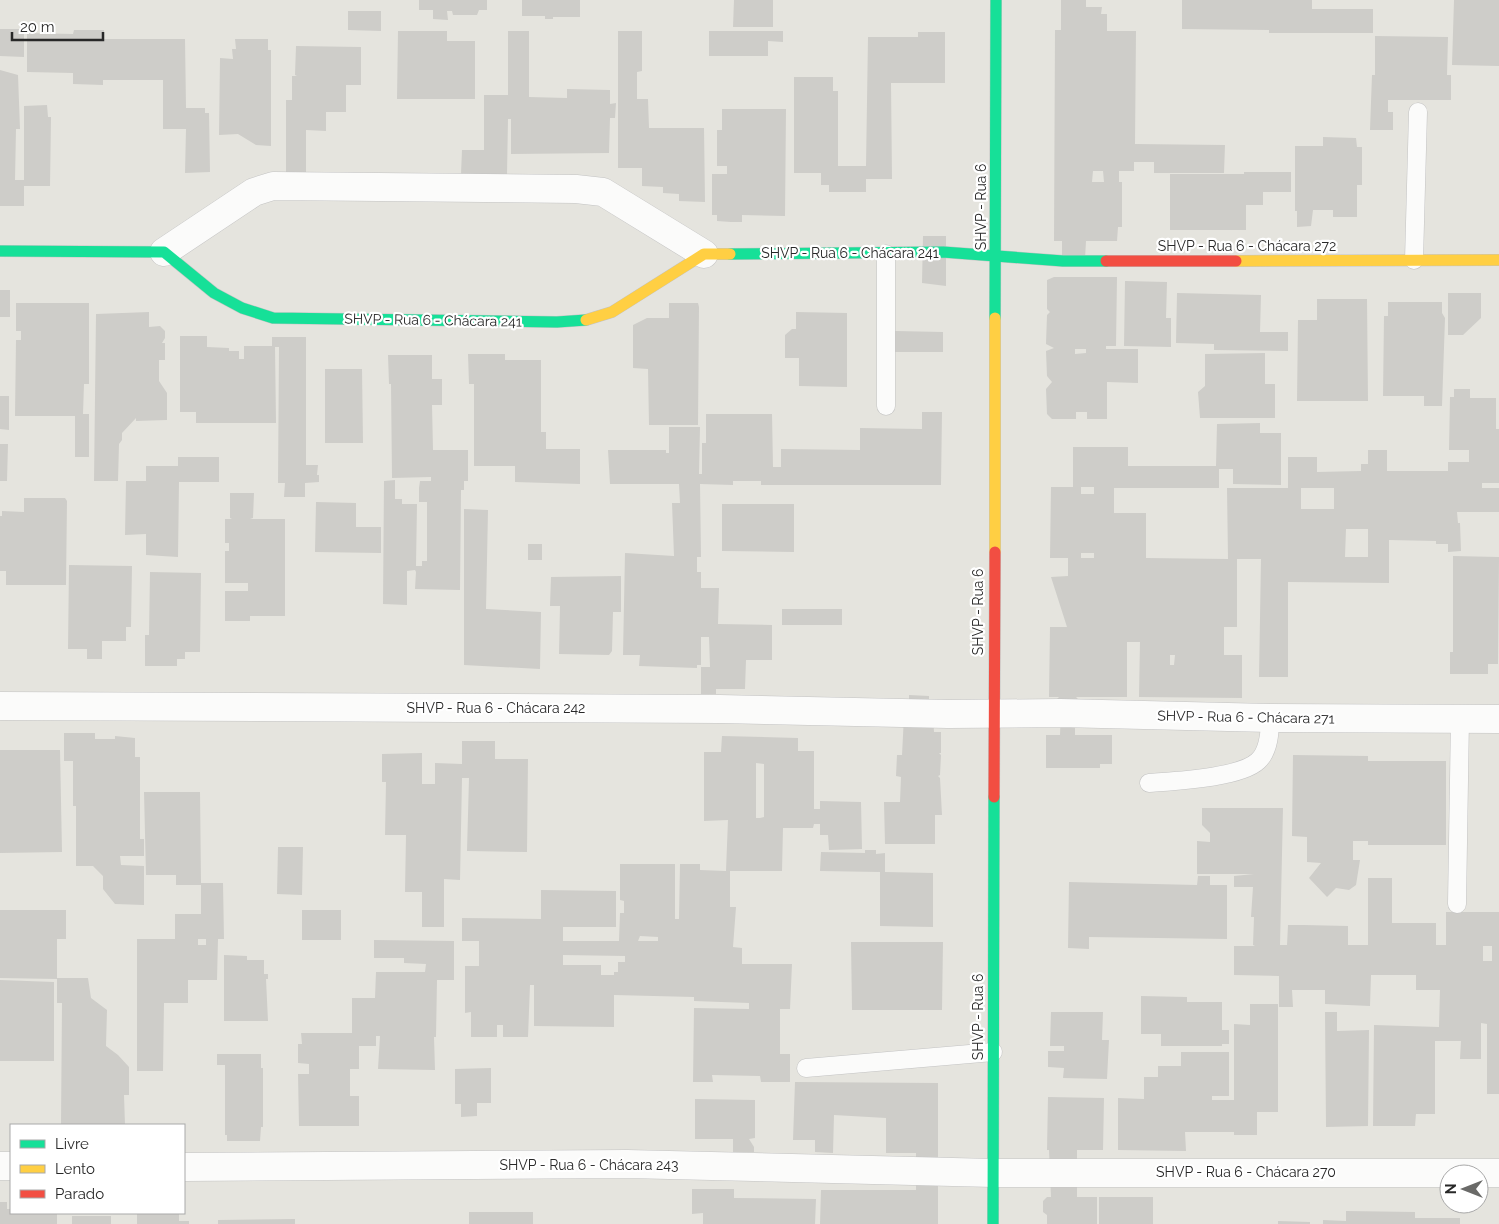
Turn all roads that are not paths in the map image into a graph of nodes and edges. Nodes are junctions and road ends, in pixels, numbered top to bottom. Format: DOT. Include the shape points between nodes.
graph roads {
  1 [pos="996,0"];
  2 [pos="1418,112"];
  3 [pos="0,251"];
  4 [pos="164,252"];
  5 [pos="704,254"];
  6 [pos="886,254"];
  7 [pos="995,256"];
  8 [pos="1414,260"];
  9 [pos="1499,260"];
  10 [pos="886,406"];
  11 [pos="0,706"];
  12 [pos="993,712"];
  13 [pos="1270,718"];
  14 [pos="1460,718"];
  15 [pos="1499,718"];
  16 [pos="1148,783"];
  17 [pos="1457,904"];
  18 [pos="993,1052"];
  19 [pos="806,1068"];
  20 [pos="185,1167"];
  21 [pos="993,1173"];
  22 [pos="1499,1173"];
  23 [pos="993,1224"];
  1 -- 7 [label="street, SHVP - Rua 6"];
  2 -- 8 [label="lane"];
  3 -- 4 [label="street"];
  4 -- 5 [label="street" via="254,192 273,186 325,185 603,192"];
  4 -- 5 [label="street, SHVP - Rua 6 - Chácara 241" via="187,275 218,297 252,314 273,318 557,322 580,322 612,312"];
  5 -- 6 [label="street, SHVP - Rua 6 - Chácara 241"];
  6 -- 7 [label="street, SHVP - Rua 6 - Chácara 241" via="943,252"];
  6 -- 10 [label="lane"];
  7 -- 8 [label="street, SHVP - Rua 6 - Chácara 272" via="1063,262"];
  7 -- 12 [label="street, SHVP - Rua 6"];
  8 -- 9 [label="street, SHVP - Rua 6 - Chácara 272"];
  11 -- 12 [label="street, SHVP - Rua 6 - Chácara 242"];
  12 -- 13 [label="street, SHVP - Rua 6 - Chácara 271"];
  12 -- 18 [label="street, SHVP - Rua 6"];
  13 -- 14 [label="street, SHVP - Rua 6 - Chácara 271"];
  13 -- 16 [label="lane" via="1269,740 1258,762 1235,772 1185,781"];
  14 -- 15 [label="street, SHVP - Rua 6 - Chácara 271"];
  14 -- 17 [label="lane"];
  18 -- 19 [label="lane"];
  18 -- 21 [label="street, SHVP - Rua 6"];
  20 -- 21 [label="street, SHVP - Rua 6 - Chácara 243" via="628,1164"];
  21 -- 22 [label="street, SHVP - Rua 6 - Chácara 270"];
  21 -- 23 [label="street, SHVP - Rua 6"];
}
